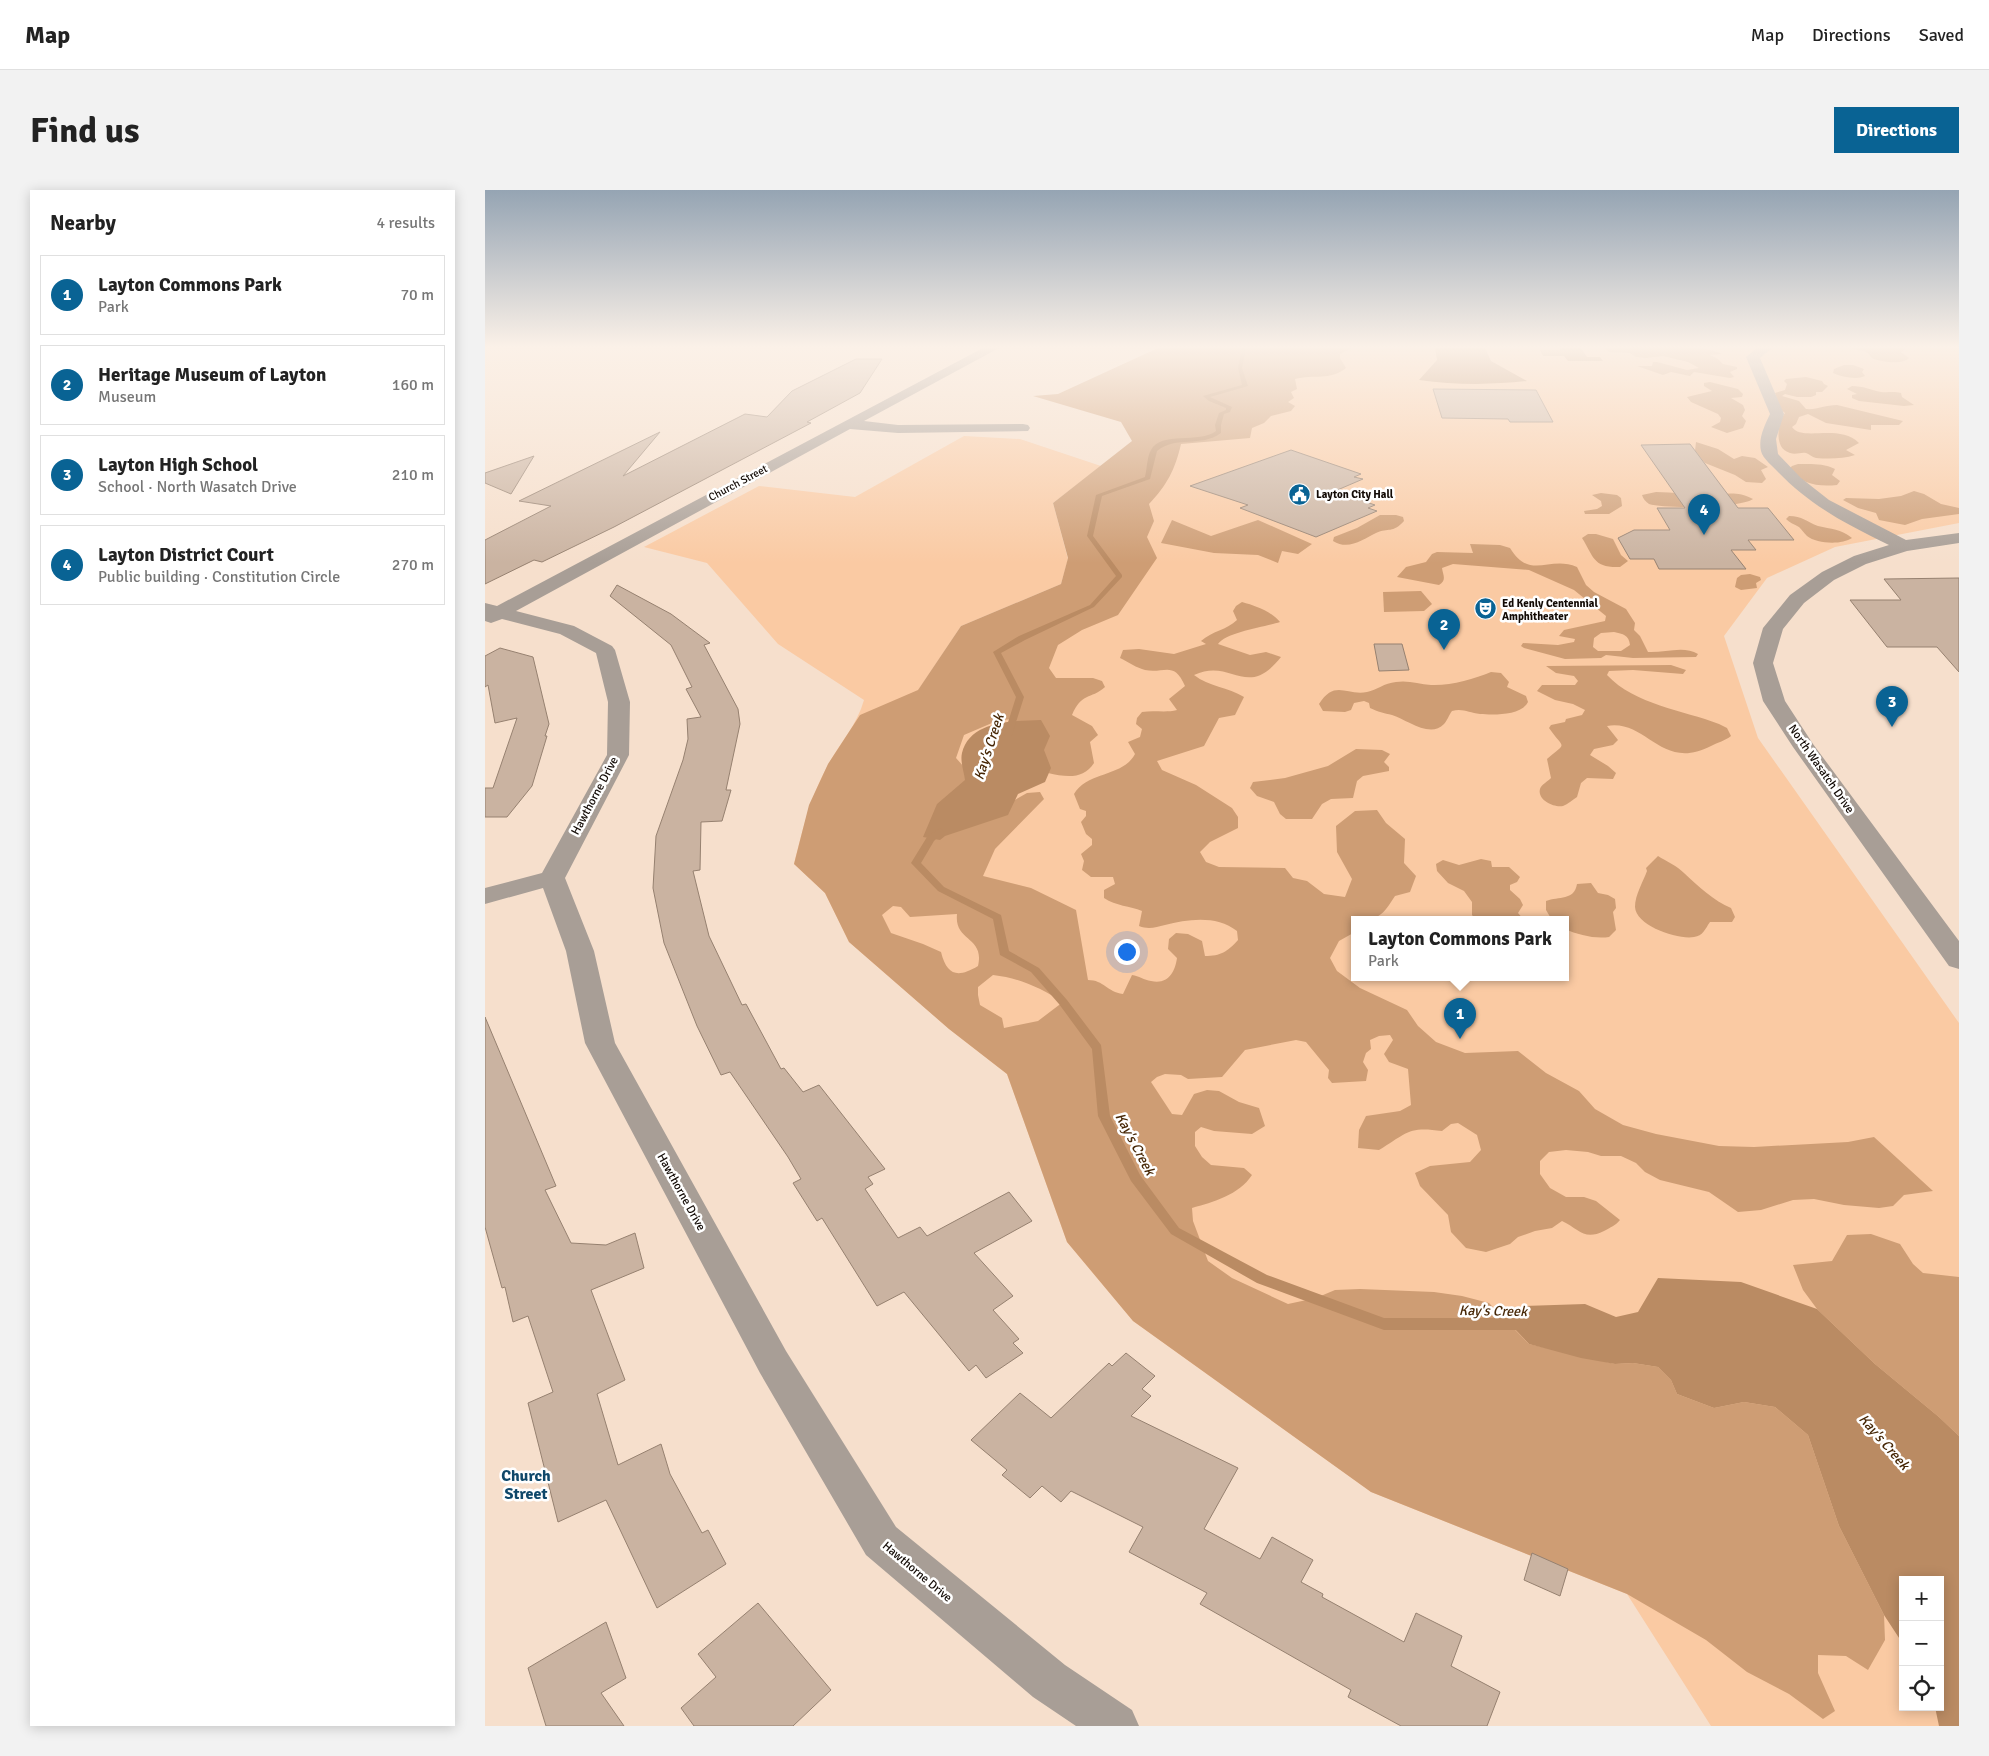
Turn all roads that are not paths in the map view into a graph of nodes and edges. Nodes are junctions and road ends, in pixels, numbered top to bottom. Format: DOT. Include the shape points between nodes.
graph roads {
  1 [pos="856,420"];
  2 [pos="1775,420"];
  3 [pos="848,424"];
  4 [pos="1023,428"];
  5 [pos="1959,538"];
  6 [pos="1904,546"];
  7 [pos="489,614"];
  8 [pos="552,878"];
  9 [pos="485,896"];
  10 [pos="1959,960"];
  11 [pos="1116,1726"];
  1 -- 3 [label="street, Church Street"];
  2 -- 6 [label="street" via="1769,435 1769,453 1791,478 1841,514"];
  3 -- 4 [label="street" via="898,429"];
  3 -- 7 [label="street, Church Street"];
  5 -- 6 [label="street, North Wasatch Drive"];
  6 -- 10 [label="street, North Wasatch Drive" via="1860,560 1828,576 1797,599 1773,628 1763,663 1774,701 1804,747"];
  7 -- 8 [label="street, Hawthorne Drive" via="567,630 605,650 619,702 618,755"];
  8 -- 9 [label="street"];
  8 -- 11 [label="street, Hawthorne Drive" via="580,951 600,1043 773,1362 881,1541 1049,1681"];
}
